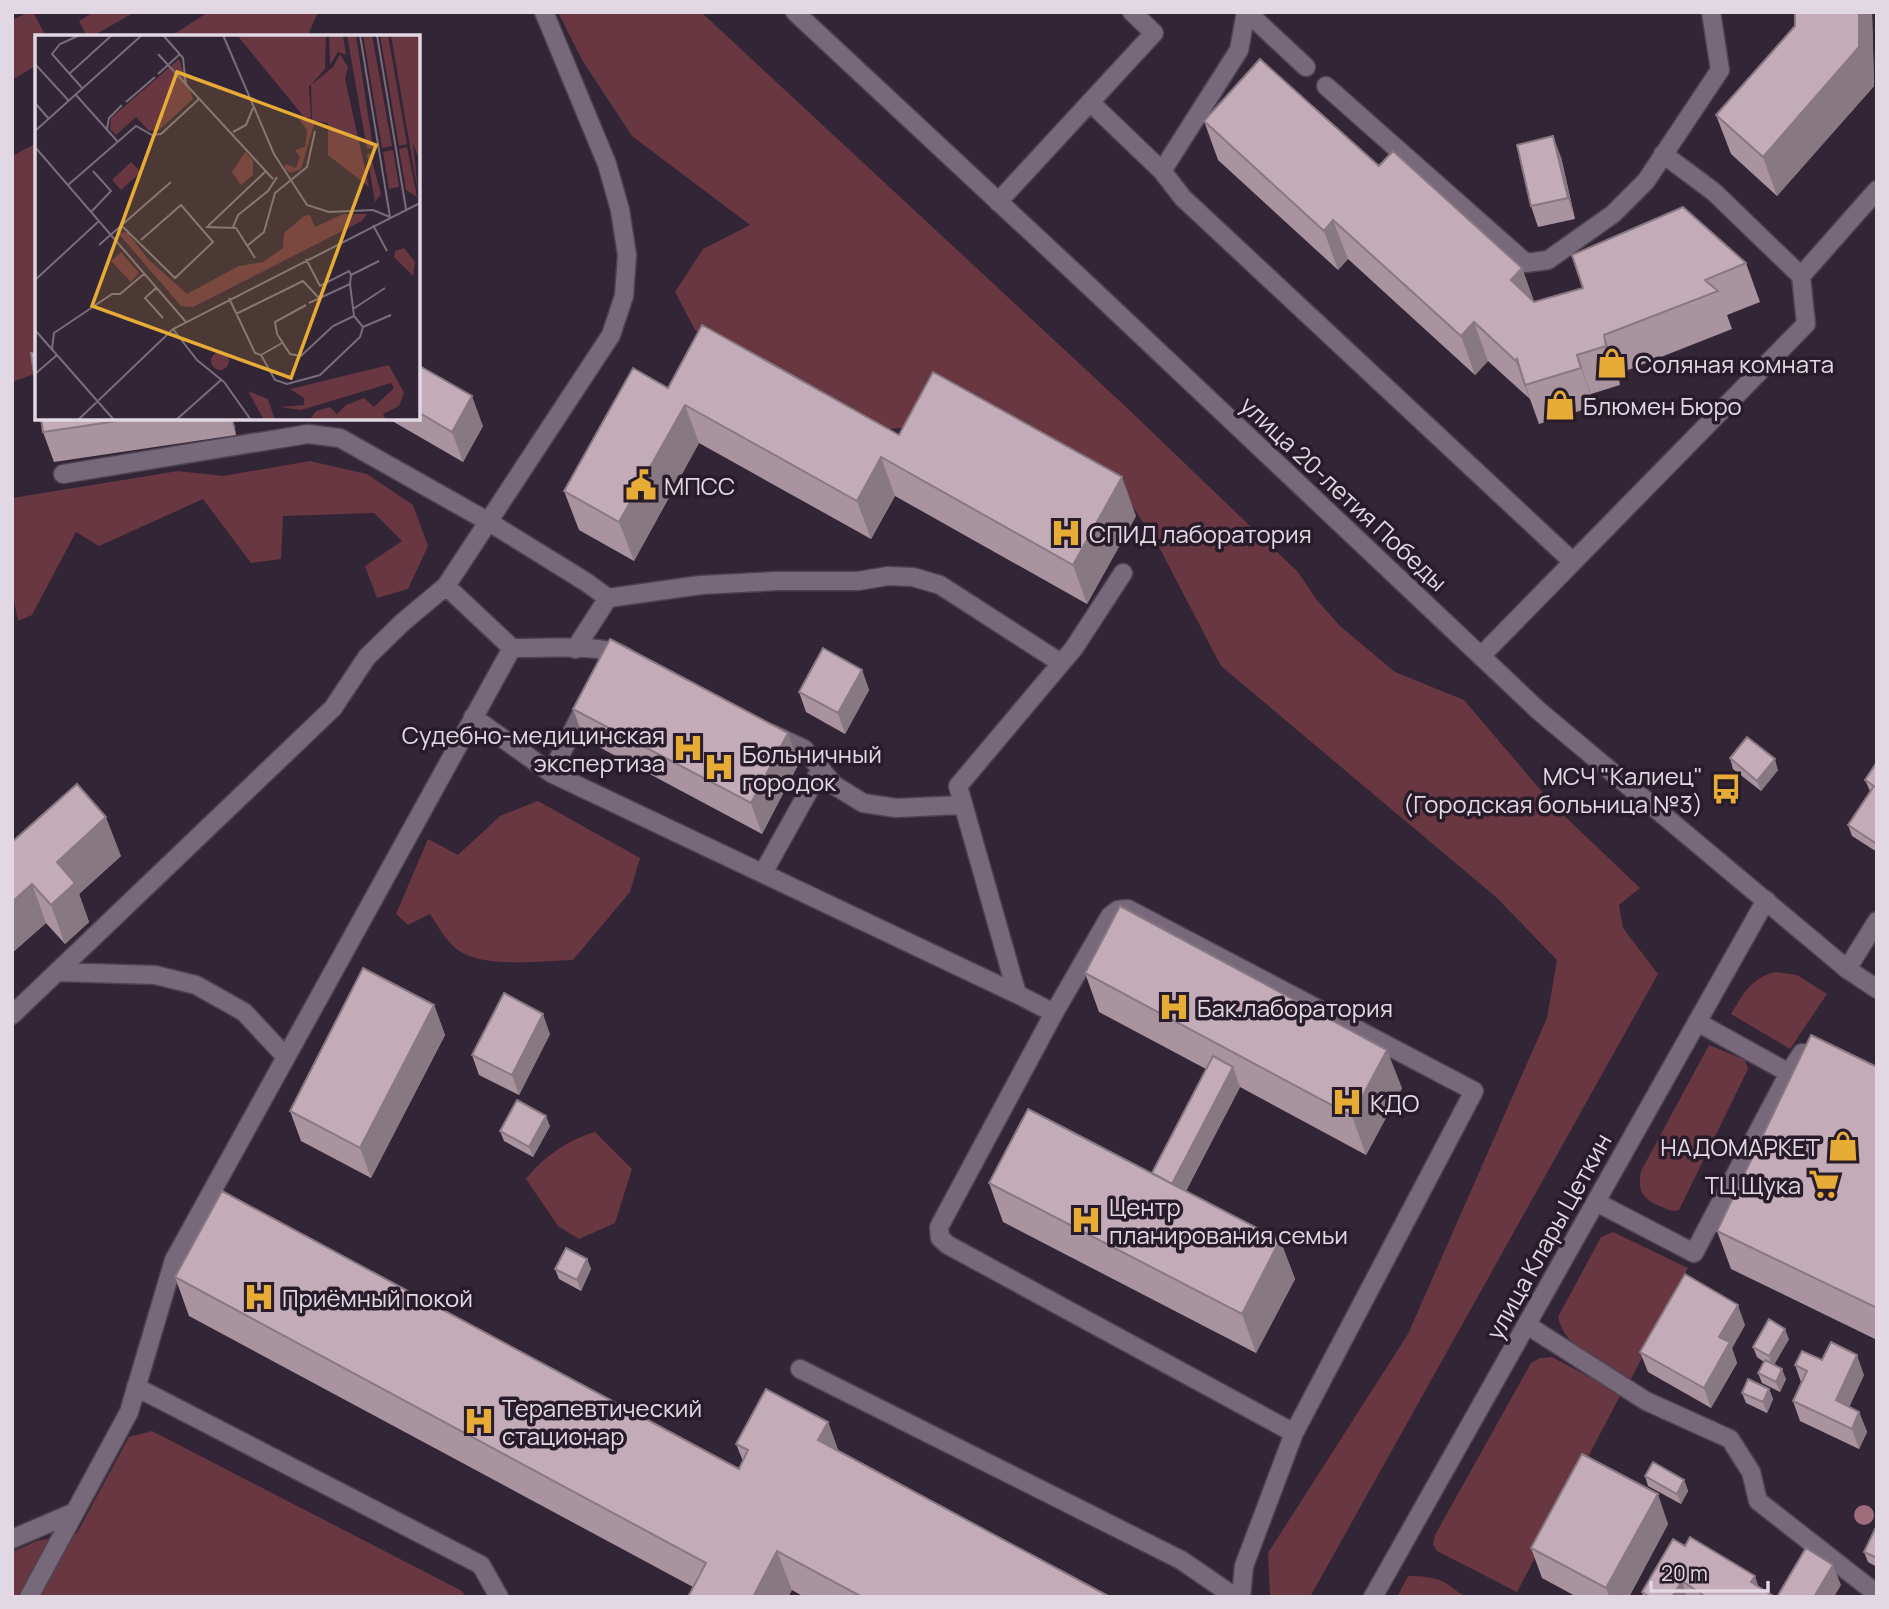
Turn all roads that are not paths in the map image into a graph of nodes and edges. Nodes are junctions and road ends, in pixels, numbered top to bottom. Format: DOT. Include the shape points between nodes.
graph roads {
  1 [pos="544,12"];
  2 [pos="795,12"];
  3 [pos="1132,12"];
  4 [pos="1247,12"];
  5 [pos="1711,12"];
  6 [pos="1306,67"];
  7 [pos="1326,86"];
  8 [pos="1090,102"];
  9 [pos="1663,154"];
  10 [pos="1162,171"];
  11 [pos="1877,190"];
  12 [pos="998,202"];
  13 [pos="1801,276"];
  14 [pos="63,474"];
  15 [pos="489,522"];
  16 [pos="1573,562"];
  17 [pos="1123,573"];
  18 [pos="446,586"];
  19 [pos="608,598"];
  20 [pos="512,648"];
  21 [pos="575,649"];
  22 [pos="1481,656"];
  23 [pos="1061,663"];
  24 [pos="639,664"];
  25 [pos="595,688"];
  26 [pos="473,717"];
  27 [pos="762,729"];
  28 [pos="821,769"];
  29 [pos="551,773"];
  30 [pos="962,805"];
  31 [pos="762,873"];
  32 [pos="1766,900"];
  33 [pos="1877,920"];
  34 [pos="1847,969"];
  35 [pos="57,972"];
  36 [pos="1877,989"];
  37 [pos="1017,994"];
  38 [pos="1054,1013"];
  39 [pos="12,1015"];
  40 [pos="1697,1022"];
  41 [pos="1802,1053"];
  42 [pos="286,1057"];
  43 [pos="1789,1073"];
  44 [pos="1596,1202"];
  45 [pos="1527,1325"];
  46 [pos="800,1369"];
  47 [pos="136,1387"];
  48 [pos="1294,1433"];
  49 [pos="75,1512"];
  50 [pos="12,1539"];
  51 [pos="1877,1594"];
  52 [pos="29,1597"];
  53 [pos="499,1597"];
  54 [pos="1235,1597"];
  55 [pos="1241,1597"];
  56 [pos="1373,1597"];
  1 -- 15 [label="street" via="607,164 620,210 627,255 624,296 611,335"];
  2 -- 12 [label="street, улица 20-летия Победы"];
  3 -- 8 [label="street" via="1154,33"];
  4 -- 6 [label="street"];
  4 -- 10 [label="street" via="1239,50"];
  5 -- 9 [label="street" via="1720,70"];
  7 -- 9 [label="street" via="1526,263 1548,260 1614,214 1646,181"];
  8 -- 10 [label="street"];
  8 -- 12 [label="street"];
  9 -- 13 [label="street" via="1714,192"];
  10 -- 16 [label="street" via="1183,198"];
  11 -- 13 [label="street"];
  12 -- 22 [label="street, улица 20-летия Победы"];
  13 -- 16 [label="street" via="1806,324"];
  14 -- 15 [label="street" via="284,438 340,438"];
  15 -- 18 [label="street"];
  15 -- 19 [label="street"];
  16 -- 22 [label="street"];
  17 -- 23 [label="street"];
  18 -- 20 [label="street"];
  18 -- 35 [label="street" via="367,657 333,708"];
  19 -- 21 [label="street"];
  19 -- 23 [label="street" via="701,585 913,577 940,585"];
  20 -- 21 [label="street"];
  20 -- 26 [label="street"];
  21 -- 24 [label="street"];
  22 -- 32 [label="street, улица 20-летия Победы" via="1539,711"];
  23 -- 30 [label="street" via="958,786"];
  25 -- 29 [label="street"];
  26 -- 29 [label="street"];
  26 -- 42 [label="street"];
  27 -- 28 [label="street" via="804,749"];
  28 -- 30 [label="street" via="834,785 863,803 896,808"];
  28 -- 31 [label="street"];
  29 -- 31 [label="street"];
  30 -- 37 [label="street"];
  31 -- 37 [label="street"];
  32 -- 34 [label="street, улица 20-летия Победы"];
  32 -- 40 [label="street, улица Клары Цеткин"];
  33 -- 34 [label="street"];
  34 -- 36 [label="street, улица 20-летия Победы"];
  35 -- 39 [label="street"];
  35 -- 42 [label="street" via="155,975 196,985 244,1013"];
  37 -- 38 [label="street"];
  38 -- 48 [label="street" via="939,1227 940,1238"];
  38 -- 48 [label="street" via="1111,916 1128,909 1474,1091"];
  40 -- 43 [label="street"];
  40 -- 44 [label="street, улица Клары Цеткин"];
  41 -- 43 [label="street"];
  42 -- 47 [label="street" via="174,1260"];
  43 -- 44 [label="street" via="1694,1253"];
  44 -- 45 [label="street, улица Клары Цеткин"];
  45 -- 51 [label="street" via="1646,1401 1730,1439 1751,1472 1758,1501"];
  45 -- 56 [label="street, улица Клары Цеткин"];
  46 -- 54 [label="street" via="1181,1560"];
  47 -- 49 [label="street" via="129,1412"];
  47 -- 53 [label="street" via="481,1565"];
  48 -- 55 [label="street" via="1244,1566"];
  49 -- 50 [label="street"];
  49 -- 52 [label="street"];
}
